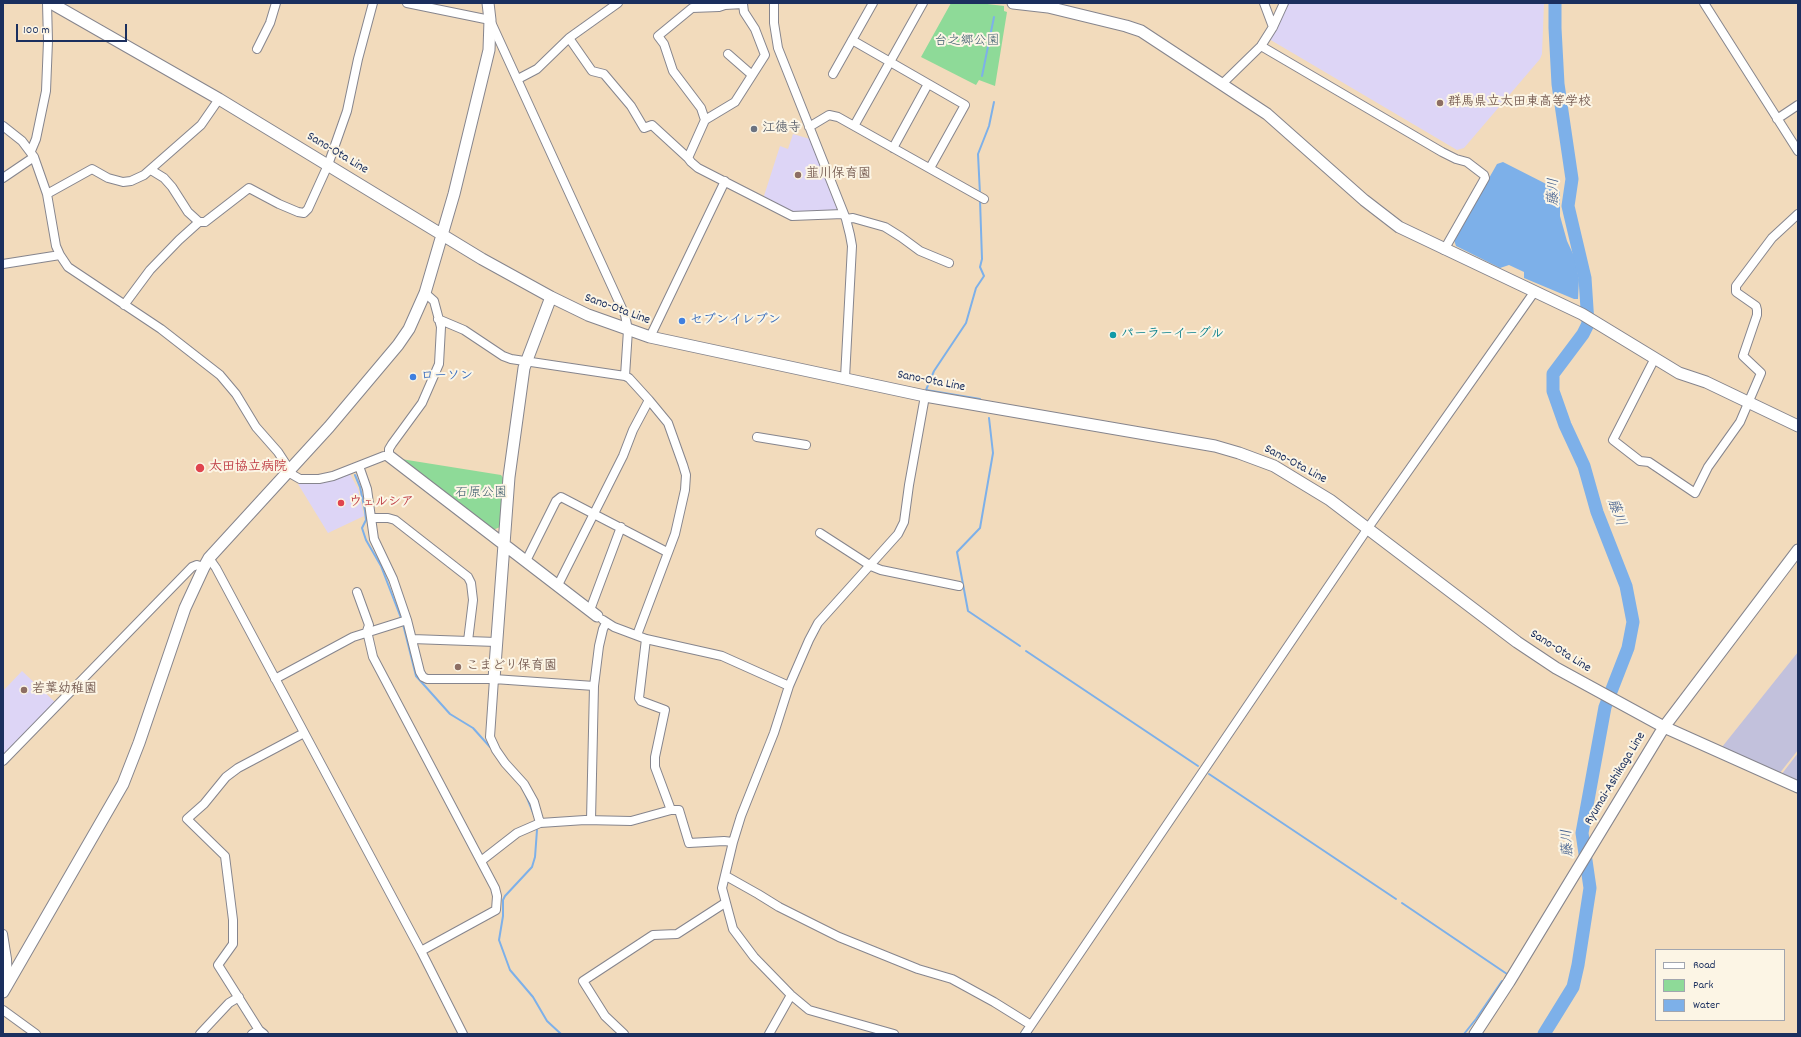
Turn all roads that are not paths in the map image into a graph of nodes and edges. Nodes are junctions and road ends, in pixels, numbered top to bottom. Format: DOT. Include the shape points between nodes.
graph roads {
  1 [pos="47,3"];
  2 [pos="51,3"];
  3 [pos="276,3"];
  4 [pos="373,3"];
  5 [pos="407,3"];
  6 [pos="488,3"];
  7 [pos="618,3"];
  8 [pos="774,3"];
  9 [pos="873,3"];
  10 [pos="923,3"];
  11 [pos="1013,3"];
  12 [pos="1264,3"];
  13 [pos="1284,3"];
  14 [pos="1704,3"];
  15 [pos="490,20"];
  16 [pos="1273,27"];
  17 [pos="569,38"];
  18 [pos="852,40"];
  19 [pos="1262,46"];
  20 [pos="778,48"];
  21 [pos="257,50"];
  22 [pos="763,52"];
  23 [pos="728,54"];
  24 [pos="890,62"];
  25 [pos="833,74"];
  26 [pos="752,75"];
  27 [pos="518,79"];
  28 [pos="928,84"];
  29 [pos="1222,84"];
  30 [pos="219,99"];
  31 [pos="1798,105"];
  32 [pos="1777,119"];
  33 [pos="705,120"];
  34 [pos="3,126"];
  35 [pos="854,126"];
  36 [pos="809,127"];
  37 [pos="893,148"];
  38 [pos="1798,151"];
  39 [pos="33,154"];
  40 [pos="688,158"];
  41 [pos="328,165"];
  42 [pos="930,168"];
  43 [pos="151,170"];
  44 [pos="3,178"];
  45 [pos="725,181"];
  46 [pos="48,194"];
  47 [pos="981,197"];
  48 [pos="1798,214"];
  49 [pos="844,216"];
  50 [pos="199,222"];
  51 [pos="442,235"];
  52 [pos="1444,250"];
  53 [pos="60,255"];
  54 [pos="949,263"];
  55 [pos="3,264"];
  56 [pos="1535,291"];
  57 [pos="425,293"];
  58 [pos="551,297"];
  59 [pos="124,305"];
  60 [pos="438,319"];
  61 [pos="628,330"];
  62 [pos="650,337"];
  63 [pos="1655,358"];
  64 [pos="526,361"];
  65 [pos="625,376"];
  66 [pos="845,378"];
  67 [pos="925,396"];
  68 [pos="649,400"];
  69 [pos="1749,402"];
  70 [pos="1798,426"];
  71 [pos="757,437"];
  72 [pos="806,445"];
  73 [pos="389,456"];
  74 [pos="359,466"];
  75 [pos="290,470"];
  76 [pos="594,513"];
  77 [pos="372,518"];
  78 [pos="621,527"];
  79 [pos="1368,528"];
  80 [pos="820,533"];
  81 [pos="503,544"];
  82 [pos="1798,550"];
  83 [pos="667,552"];
  84 [pos="526,561"];
  85 [pos="207,562"];
  86 [pos="871,566"];
  87 [pos="558,585"];
  88 [pos="960,586"];
  89 [pos="357,592"];
  90 [pos="593,613"];
  91 [pos="407,620"];
  92 [pos="606,623"];
  93 [pos="367,631"];
  94 [pos="638,635"];
  95 [pos="412,639"];
  96 [pos="646,639"];
  97 [pos="468,641"];
  98 [pos="496,642"];
  99 [pos="275,679"];
  100 [pos="494,679"];
  101 [pos="594,686"];
  102 [pos="789,686"];
  103 [pos="1664,727"];
  104 [pos="304,733"];
  105 [pos="3,761"];
  106 [pos="1798,787"];
  107 [pos="671,810"];
  108 [pos="591,820"];
  109 [pos="540,823"];
  110 [pos="733,842"];
  111 [pos="481,861"];
  112 [pos="726,876"];
  113 [pos="725,903"];
  114 [pos="3,934"];
  115 [pos="421,951"];
  116 [pos="5,988"];
  117 [pos="791,995"];
  118 [pos="239,997"];
  119 [pos="3,1010"];
  120 [pos="1031,1026"];
  121 [pos="258,1033"];
  122 [pos="36,1034"];
  123 [pos="200,1034"];
  124 [pos="462,1034"];
  125 [pos="624,1034"];
  126 [pos="769,1034"];
  127 [pos="894,1034"];
  128 [pos="1025,1034"];
  129 [pos="1475,1034"];
  1 -- 39 [label="street" via="46,90"];
  2 -- 30 [label="street, Sano-Ota Line"];
  3 -- 21 [label="street" via="270,24"];
  4 -- 41 [label="street" via="346,111"];
  5 -- 15 [label="street"];
  6 -- 15 [label="street"];
  7 -- 17 [label="street"];
  8 -- 20 [label="street"];
  9 -- 18 [label="street"];
  10 -- 24 [label="street"];
  11 -- 29 [label="street" via="1048,7 1141,31"];
  12 -- 16 [label="street"];
  13 -- 16 [label="street"];
  14 -- 32 [label="street"];
  15 -- 27 [label="street"];
  15 -- 51 [label="street" via="489,50"];
  16 -- 19 [label="street"];
  17 -- 27 [label="street" via="537,69"];
  17 -- 40 [label="street" via="592,71 604,74 631,106 644,128 652,125"];
  18 -- 24 [label="street"];
  18 -- 25 [label="street"];
  19 -- 29 [label="street"];
  19 -- 52 [label="street" via="1442,152 1467,162 1484,175 1485,178"];
  20 -- 22 [label="street"];
  20 -- 36 [label="street"];
  22 -- 26 [label="street" via="765,55"];
  22 -- 33 [label="street" via="755,29 744,12 743,4 692,8 658,36 664,44 673,71 701,108"];
  23 -- 26 [label="street"];
  24 -- 28 [label="street"];
  24 -- 35 [label="street"];
  26 -- 33 [label="street" via="735,102"];
  27 -- 61 [label="street" via="625,315"];
  28 -- 37 [label="street"];
  28 -- 42 [label="street" via="965,105"];
  29 -- 52 [label="street" via="1267,114 1364,200 1399,227"];
  30 -- 41 [label="street, Sano-Ota Line"];
  30 -- 43 [label="street" via="201,125"];
  31 -- 32 [label="street"];
  32 -- 38 [label="street"];
  33 -- 40 [label="street"];
  34 -- 39 [label="street"];
  35 -- 36 [label="street" via="838,116 829,115"];
  35 -- 37 [label="street"];
  36 -- 49 [label="street"];
  37 -- 42 [label="street"];
  39 -- 44 [label="street"];
  39 -- 46 [label="street"];
  40 -- 45 [label="street" via="698,168"];
  41 -- 50 [label="street" via="304,213 279,204 249,188 205,222"];
  41 -- 51 [label="street, Sano-Ota Line"];
  42 -- 47 [label="street"];
  43 -- 46 [label="street" via="136,180 122,182 92,169"];
  43 -- 50 [label="street" via="164,178 188,212"];
  45 -- 49 [label="street" via="792,216"];
  45 -- 62 [label="street"];
  46 -- 53 [label="street" via="56,246"];
  48 -- 69 [label="street" via="1772,238 1735,289 1756,306 1757,310 1743,356 1761,373"];
  49 -- 54 [label="street" via="885,228 920,251"];
  49 -- 66 [label="street" via="852,246"];
  50 -- 59 [label="street" via="150,270"];
  51 -- 57 [label="street"];
  51 -- 58 [label="street, Sano-Ota Line"];
  52 -- 56 [label="street"];
  53 -- 55 [label="street"];
  53 -- 59 [label="street" via="71,270"];
  56 -- 63 [label="street" via="1595,321"];
  56 -- 79 [label="street"];
  57 -- 60 [label="street" via="434,300"];
  57 -- 75 [label="street" via="409,329 398,345"];
  58 -- 61 [label="street, Sano-Ota Line"];
  58 -- 64 [label="street"];
  59 -- 75 [label="street" via="161,329 225,380 251,420"];
  60 -- 64 [label="street" via="464,330 503,356"];
  60 -- 73 [label="street" via="442,333 439,364 422,403 392,444"];
  61 -- 62 [label="street, Sano-Ota Line"];
  61 -- 65 [label="street"];
  62 -- 66 [label="street, Sano-Ota Line"];
  63 -- 69 [label="street" via="1679,373 1706,382"];
  63 -- 69 [label="street" via="1613,440 1640,461 1649,462 1695,493 1708,467 1740,422"];
  64 -- 65 [label="street"];
  64 -- 81 [label="street"];
  65 -- 68 [label="street"];
  66 -- 67 [label="street, Sano-Ota Line"];
  67 -- 79 [label="street, Sano-Ota Line" via="1164,436 1239,453 1274,466 1301,481"];
  67 -- 86 [label="street" via="904,522 898,534"];
  68 -- 76 [label="street" via="632,430 626,449"];
  68 -- 83 [label="street" via="668,423 686,475 675,534"];
  69 -- 70 [label="street"];
  71 -- 72 [label="street"];
  73 -- 74 [label="street"];
  73 -- 81 [label="street"];
  74 -- 75 [label="street" via="333,476 306,480 297,478"];
  74 -- 77 [label="street" via="367,489"];
  75 -- 85 [label="street"];
  76 -- 78 [label="street"];
  76 -- 84 [label="street" via="564,498 558,498"];
  76 -- 87 [label="street"];
  77 -- 91 [label="street" via="374,539 393,579"];
  77 -- 97 [label="street" via="394,520 468,577 473,600"];
  78 -- 83 [label="street"];
  78 -- 90 [label="street"];
  79 -- 103 [label="street, Sano-Ota Line" via="1517,642 1556,668"];
  79 -- 120 [label="street"];
  80 -- 86 [label="street"];
  81 -- 84 [label="street"];
  81 -- 98 [label="street"];
  82 -- 103 [label="street, Ryumai-Ashikaga Line"];
  83 -- 94 [label="street"];
  84 -- 87 [label="street"];
  85 -- 99 [label="street" via="216,568"];
  85 -- 105 [label="street" via="192,567"];
  85 -- 116 [label="street" via="185,608 122,784"];
  86 -- 88 [label="street"];
  86 -- 102 [label="street" via="818,623"];
  87 -- 90 [label="street"];
  89 -- 93 [label="street" via="369,625"];
  90 -- 92 [label="street"];
  91 -- 93 [label="street"];
  91 -- 95 [label="street"];
  92 -- 94 [label="street"];
  92 -- 101 [label="street" via="599,646"];
  93 -- 99 [label="street"];
  93 -- 111 [label="street" via="373,657"];
  94 -- 96 [label="street"];
  95 -- 97 [label="street"];
  95 -- 100 [label="street" via="420,672 427,679"];
  96 -- 102 [label="street" via="722,656"];
  96 -- 107 [label="street" via="639,698 665,710 655,767"];
  97 -- 98 [label="street"];
  98 -- 100 [label="street"];
  99 -- 104 [label="street"];
  100 -- 101 [label="street"];
  100 -- 109 [label="street" via="490,737 500,757 524,784 534,802"];
  101 -- 108 [label="street"];
  102 -- 110 [label="street"];
  103 -- 106 [label="street, Sano-Ota Line"];
  103 -- 129 [label="street, Ryumai-Ashikaga Line"];
  104 -- 115 [label="street"];
  104 -- 118 [label="street" via="238,768 226,777 204,804 187,819 225,856 233,920 233,944 218,965"];
  107 -- 108 [label="street" via="632,821"];
  107 -- 110 [label="street" via="679,810 689,843"];
  108 -- 109 [label="street"];
  109 -- 111 [label="street" via="517,833"];
  110 -- 112 [label="street"];
  111 -- 115 [label="street" via="498,896 496,910"];
  112 -- 113 [label="street" via="722,888"];
  112 -- 120 [label="street" via="779,907 839,937 952,979"];
  113 -- 117 [label="street" via="733,929 741,941"];
  113 -- 125 [label="street" via="677,934 653,935 583,981 605,1016"];
  114 -- 116 [label="street" via="7,959"];
  115 -- 124 [label="street"];
  117 -- 126 [label="street"];
  117 -- 127 [label="street" via="809,1010"];
  118 -- 121 [label="street"];
  118 -- 123 [label="street" via="229,1003"];
  119 -- 122 [label="street"];
  120 -- 128 [label="street"];
}
